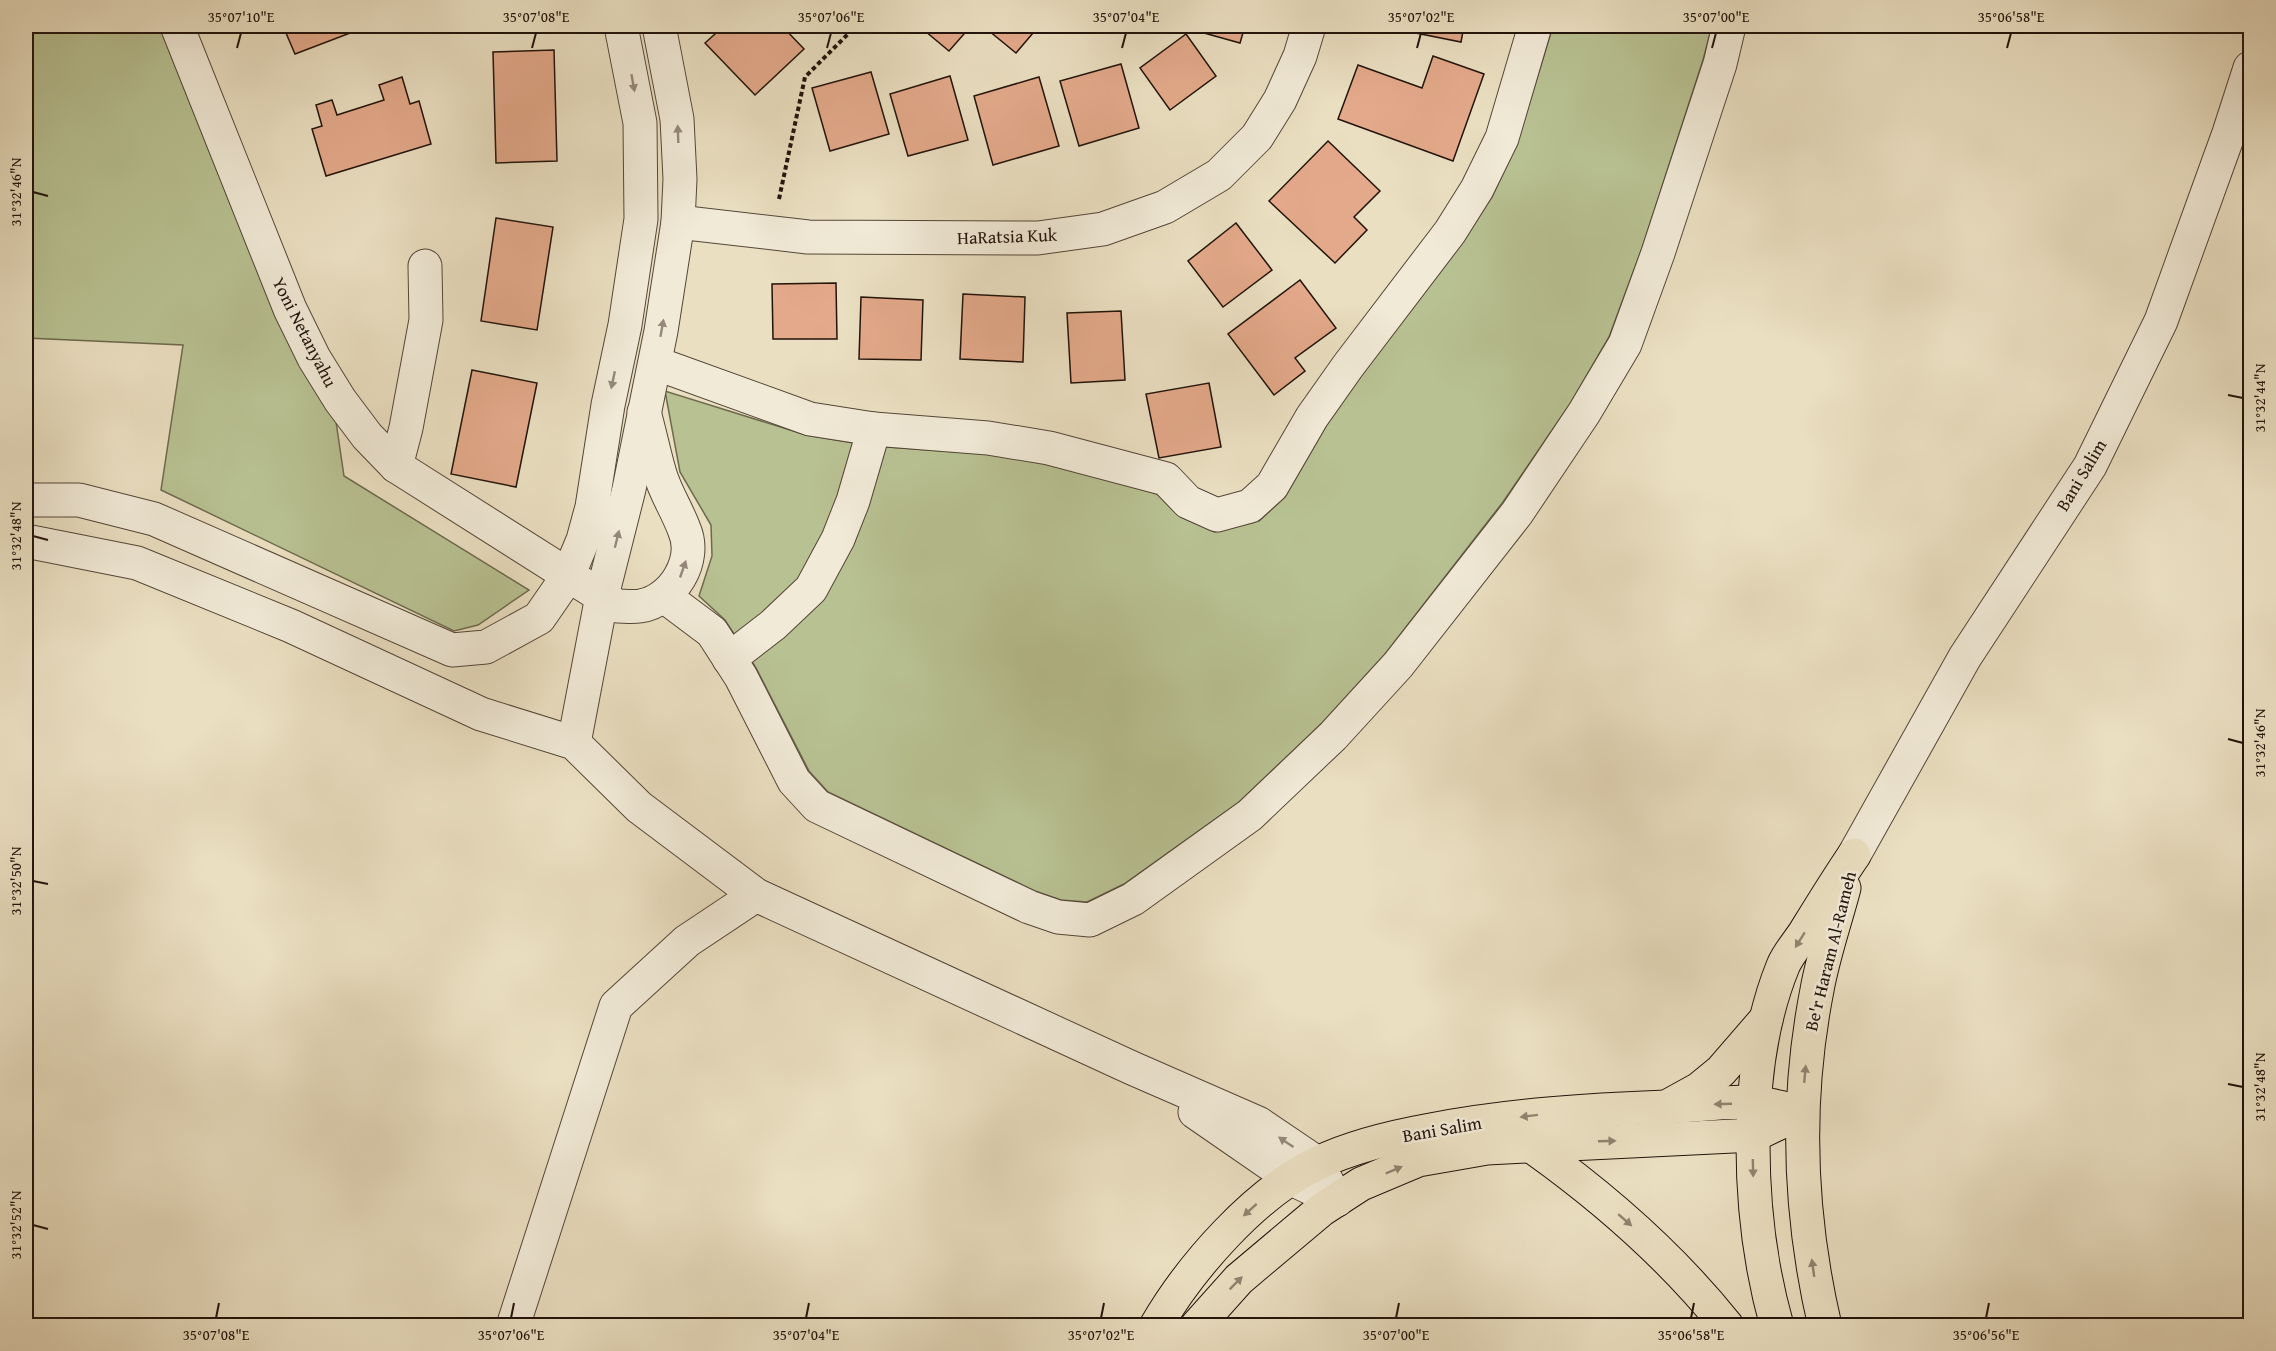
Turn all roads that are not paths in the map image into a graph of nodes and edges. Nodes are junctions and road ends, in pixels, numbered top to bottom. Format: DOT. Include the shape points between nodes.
graph roads {
  1 [pos="177,26"];
  2 [pos="621,26"];
  3 [pos="659,26"];
  4 [pos="1308,26"];
  5 [pos="1535,26"];
  6 [pos="1730,26"];
  7 [pos="2250,68"];
  8 [pos="678,222"];
  9 [pos="425,266"];
  10 [pos="655,363"];
  11 [pos="644,412"];
  12 [pos="874,429"];
  13 [pos="396,466"];
  14 [pos="26,500"];
  15 [pos="26,541"];
  16 [pos="568,576"];
  17 [pos="602,596"];
  18 [pos="664,596"];
  19 [pos="729,659"];
  20 [pos="574,743"];
  21 [pos="1854,855"];
  22 [pos="756,896"];
  23 [pos="1766,1019"];
  24 [pos="1668,1107"];
  25 [pos="1802,1112"];
  26 [pos="1755,1119"];
  27 [pos="1530,1145"];
  28 [pos="1304,1171"];
  29 [pos="1337,1200"];
  30 [pos="513,1326"];
  31 [pos="1156,1326"];
  32 [pos="1197,1326"];
  33 [pos="1727,1326"];
  34 [pos="1777,1326"];
  35 [pos="1825,1326"];
  1 -- 13 [label="street, Yoni Netanyahu" via="290,309 314,358 367,436"];
  2 -- 16 [label="street, one-way" via="640,123 641,219 592,507"];
  8 -- 3 [label="street, one-way" via="678,119"];
  4 -- 8 [label="street, HaRatsia Kuk" via="1300,56 1280,100 1257,137 1219,175 1165,207 1103,229 1038,238 808,237"];
  5 -- 12 [label="street" via="1502,138 1478,189 1324,400 1272,486 1250,506 1217,515 1188,502 1166,479 1049,448 988,438"];
  6 -- 19 [label="street" via="1625,344 1523,504 1398,665 1333,736 1250,815 1133,899 1090,920 1058,917 1029,907 817,806 795,781"];
  7 -- 21 [label="street, Bani Salim" via="2161,321 2095,456 1965,657"];
  10 -- 8 [label="street, one-way"];
  9 -- 13 [label="street" via="426,320"];
  10 -- 11 [label="street"];
  10 -- 12 [label="street" via="810,419"];
  17 -- 11 [label="street, one-way"];
  18 -- 11 [label="street, one-way" via="680,578 688,555 685,531 660,475"];
  12 -- 19 [label="street" via="853,501 812,589"];
  13 -- 16 [label="street, Yoni Netanyahu"];
  14 -- 16 [label="street" via="79,500 154,519 452,650 486,647 539,618"];
  15 -- 20 [label="street" via="137,563 291,626 482,714"];
  16 -- 17 [label="street, Yoni Netanyahu"];
  17 -- 18 [label="street, Yoni Netanyahu" via="617,606 641,606"];
  17 -- 20 [label="street"];
  18 -- 19 [label="street" via="712,632"];
  20 -- 22 [label="street" via="639,807"];
  21 -- 23 [label="main road, Be'r Haram Al-Rameh, one-way" via="1784,965"];
  25 -- 21 [label="main road, Be'r Haram Al-Rameh, one-way" via="1817,987"];
  22 -- 28 [label="street" via="1258,1123"];
  22 -- 30 [label="street" via="687,941 616,1006"];
  23 -- 24 [label="main road" via="1720,1071"];
  23 -- 26 [label="main road, Be'r Haram Al-Rameh"];
  26 -- 24 [label="main road, Bani Salim, one-way"];
  24 -- 28 [label="main road, Bani Salim, one-way" via="1588,1110 1464,1124 1382,1139"];
  25 -- 26 [label="main road, Bani Salim"];
  35 -- 25 [label="main road, Be'r Haram Al-Rameh, one-way" via="1813,1276 1803,1180"];
  27 -- 26 [label="main road, one-way"];
  26 -- 34 [label="main road, Be'r Haram Al-Rameh, one-way" via="1752,1171"];
  29 -- 27 [label="main road, one-way" via="1361,1184 1418,1160"];
  27 -- 33 [label="main road, one-way" via="1572,1175 1641,1235"];
  28 -- 29 [label="street"];
  28 -- 31 [label="main road, Bani Salim, one-way" via="1246,1214 1210,1252"];
  32 -- 29 [label="main road, one-way" via="1239,1279"];
}
